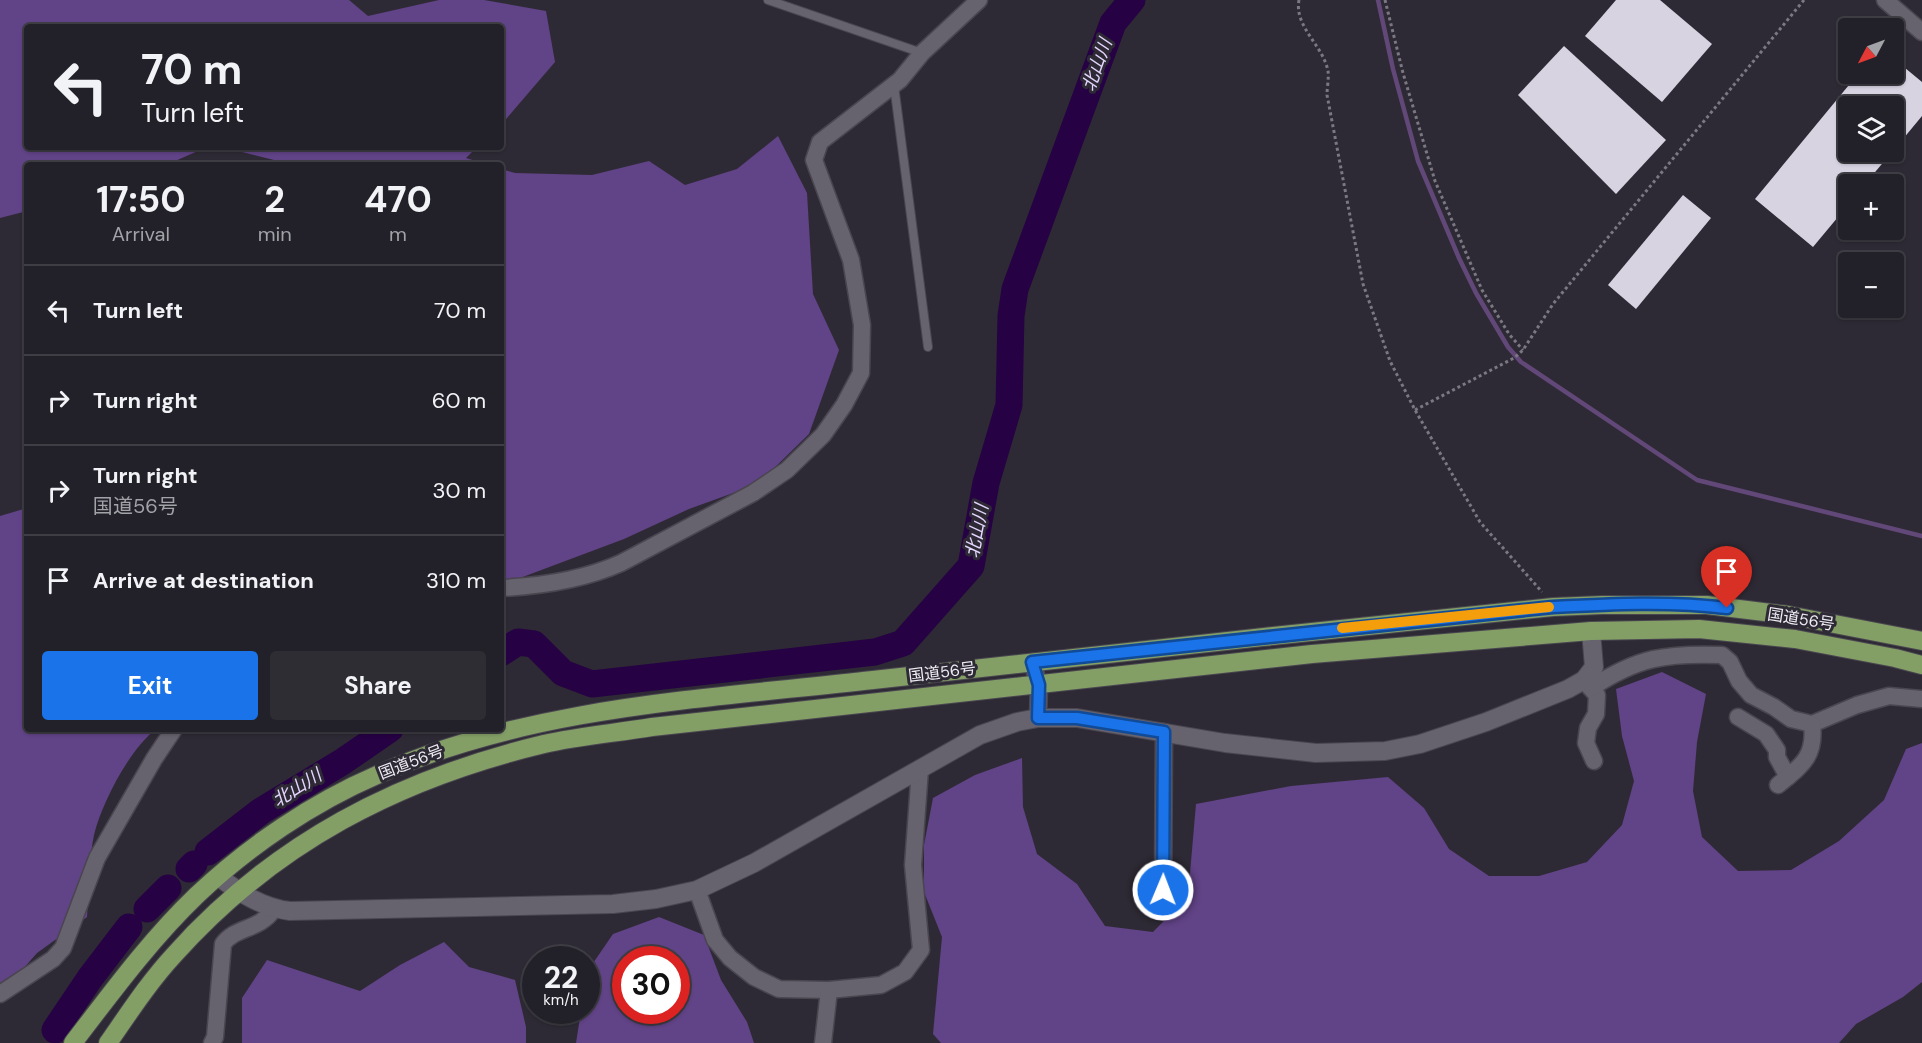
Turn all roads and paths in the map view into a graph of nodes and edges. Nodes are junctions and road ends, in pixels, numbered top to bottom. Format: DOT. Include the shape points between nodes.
graph roads {
  1 [pos="768,0"];
  2 [pos="979,0"];
  3 [pos="1299,0"];
  4 [pos="1385,0"];
  5 [pos="1804,0"];
  6 [pos="1885,0"];
  7 [pos="1922,32"];
  8 [pos="922,53"];
  9 [pos="894,84"];
  10 [pos="928,347"];
  11 [pos="1523,350"];
  12 [pos="1415,410"];
  13 [pos="504,588"];
  14 [pos="1553,607"];
  15 [pos="1591,631"];
  16 [pos="1922,641"];
  17 [pos="1032,662"];
  18 [pos="1922,665"];
  19 [pos="1588,684"];
  20 [pos="1039,685"];
  21 [pos="1922,699"];
  22 [pos="1738,717"];
  23 [pos="1038,718"];
  24 [pos="1812,724"];
  25 [pos="172,732"];
  26 [pos="503,732"];
  27 [pos="504,732"];
  28 [pos="1164,732"];
  29 [pos="1594,761"];
  30 [pos="920,769"];
  31 [pos="219,877"];
  32 [pos="696,890"];
  33 [pos="1163,890"];
  34 [pos="239,892"];
  35 [pos="274,909"];
  36 [pos="829,990"];
  37 [pos="0,994"];
  38 [pos="73,1043"];
  39 [pos="108,1043"];
  40 [pos="212,1043"];
  41 [pos="823,1043"];
  1 -- 8 [label="lane"];
  2 -- 8 [label="street"];
  3 -- 12 [label="path" via="1301,22 1320,49 1328,72 1327,95 1363,284 1390,361"];
  4 -- 11 [label="path" via="1434,182 1482,290"];
  5 -- 11 [label="path" via="1553,304"];
  6 -- 7 [label="street"];
  8 -- 9 [label="street"];
  9 -- 10 [label="lane"];
  9 -- 13 [label="street" via="820,142 813,160 850,260 862,325 861,373 823,435 787,471 753,493 621,563 570,580"];
  11 -- 12 [label="path"];
  12 -- 14 [label="path" via="1480,522"];
  14 -- 16 [label="highway, 国道56号" via="1707,606 1788,615"];
  14 -- 17 [label="highway, 国道56号"];
  15 -- 18 [label="highway, 国道56号" via="1699,629 1795,639"];
  15 -- 19 [label="street" via="1593,666"];
  15 -- 20 [label="highway, 国道56号" via="1312,654"];
  17 -- 20 [label="street"];
  17 -- 27 [label="highway, 国道56号" via="654,705"];
  19 -- 24 [label="street" via="1648,659 1722,655 1751,695 1791,719"];
  19 -- 28 [label="street" via="1420,744 1385,751 1316,753"];
  19 -- 29 [label="street" via="1597,695 1596,714 1586,743"];
  20 -- 23 [label="street"];
  20 -- 34 [label="highway, 国道56号" via="652,727 545,744 465,766 387,796 338,821"];
  21 -- 24 [label="street" via="1889,696"];
  22 -- 24 [label="street" via="1766,734 1777,750 1783,781 1810,755"];
  23 -- 28 [label="street" via="1077,718"];
  23 -- 30 [label="street" via="980,735"];
  25 -- 37 [label="street" via="97,858 63,948"];
  26 -- 31 [label="highway, 国道56号" via="451,746 376,775 278,831"];
  28 -- 33 [label="street"];
  30 -- 32 [label="street" via="754,863"];
  30 -- 36 [label="street" via="914,865 921,950 905,972 881,985"];
  31 -- 34 [label="street"];
  31 -- 38 [label="highway, 国道56号" via="155,940"];
  32 -- 35 [label="street" via="613,904"];
  32 -- 36 [label="street" via="715,940 754,977 779,989"];
  34 -- 35 [label="street"];
  34 -- 39 [label="highway, 国道56号" via="173,956"];
  35 -- 40 [label="street" via="262,923 231,936 223,944"];
  36 -- 41 [label="street"];
}
